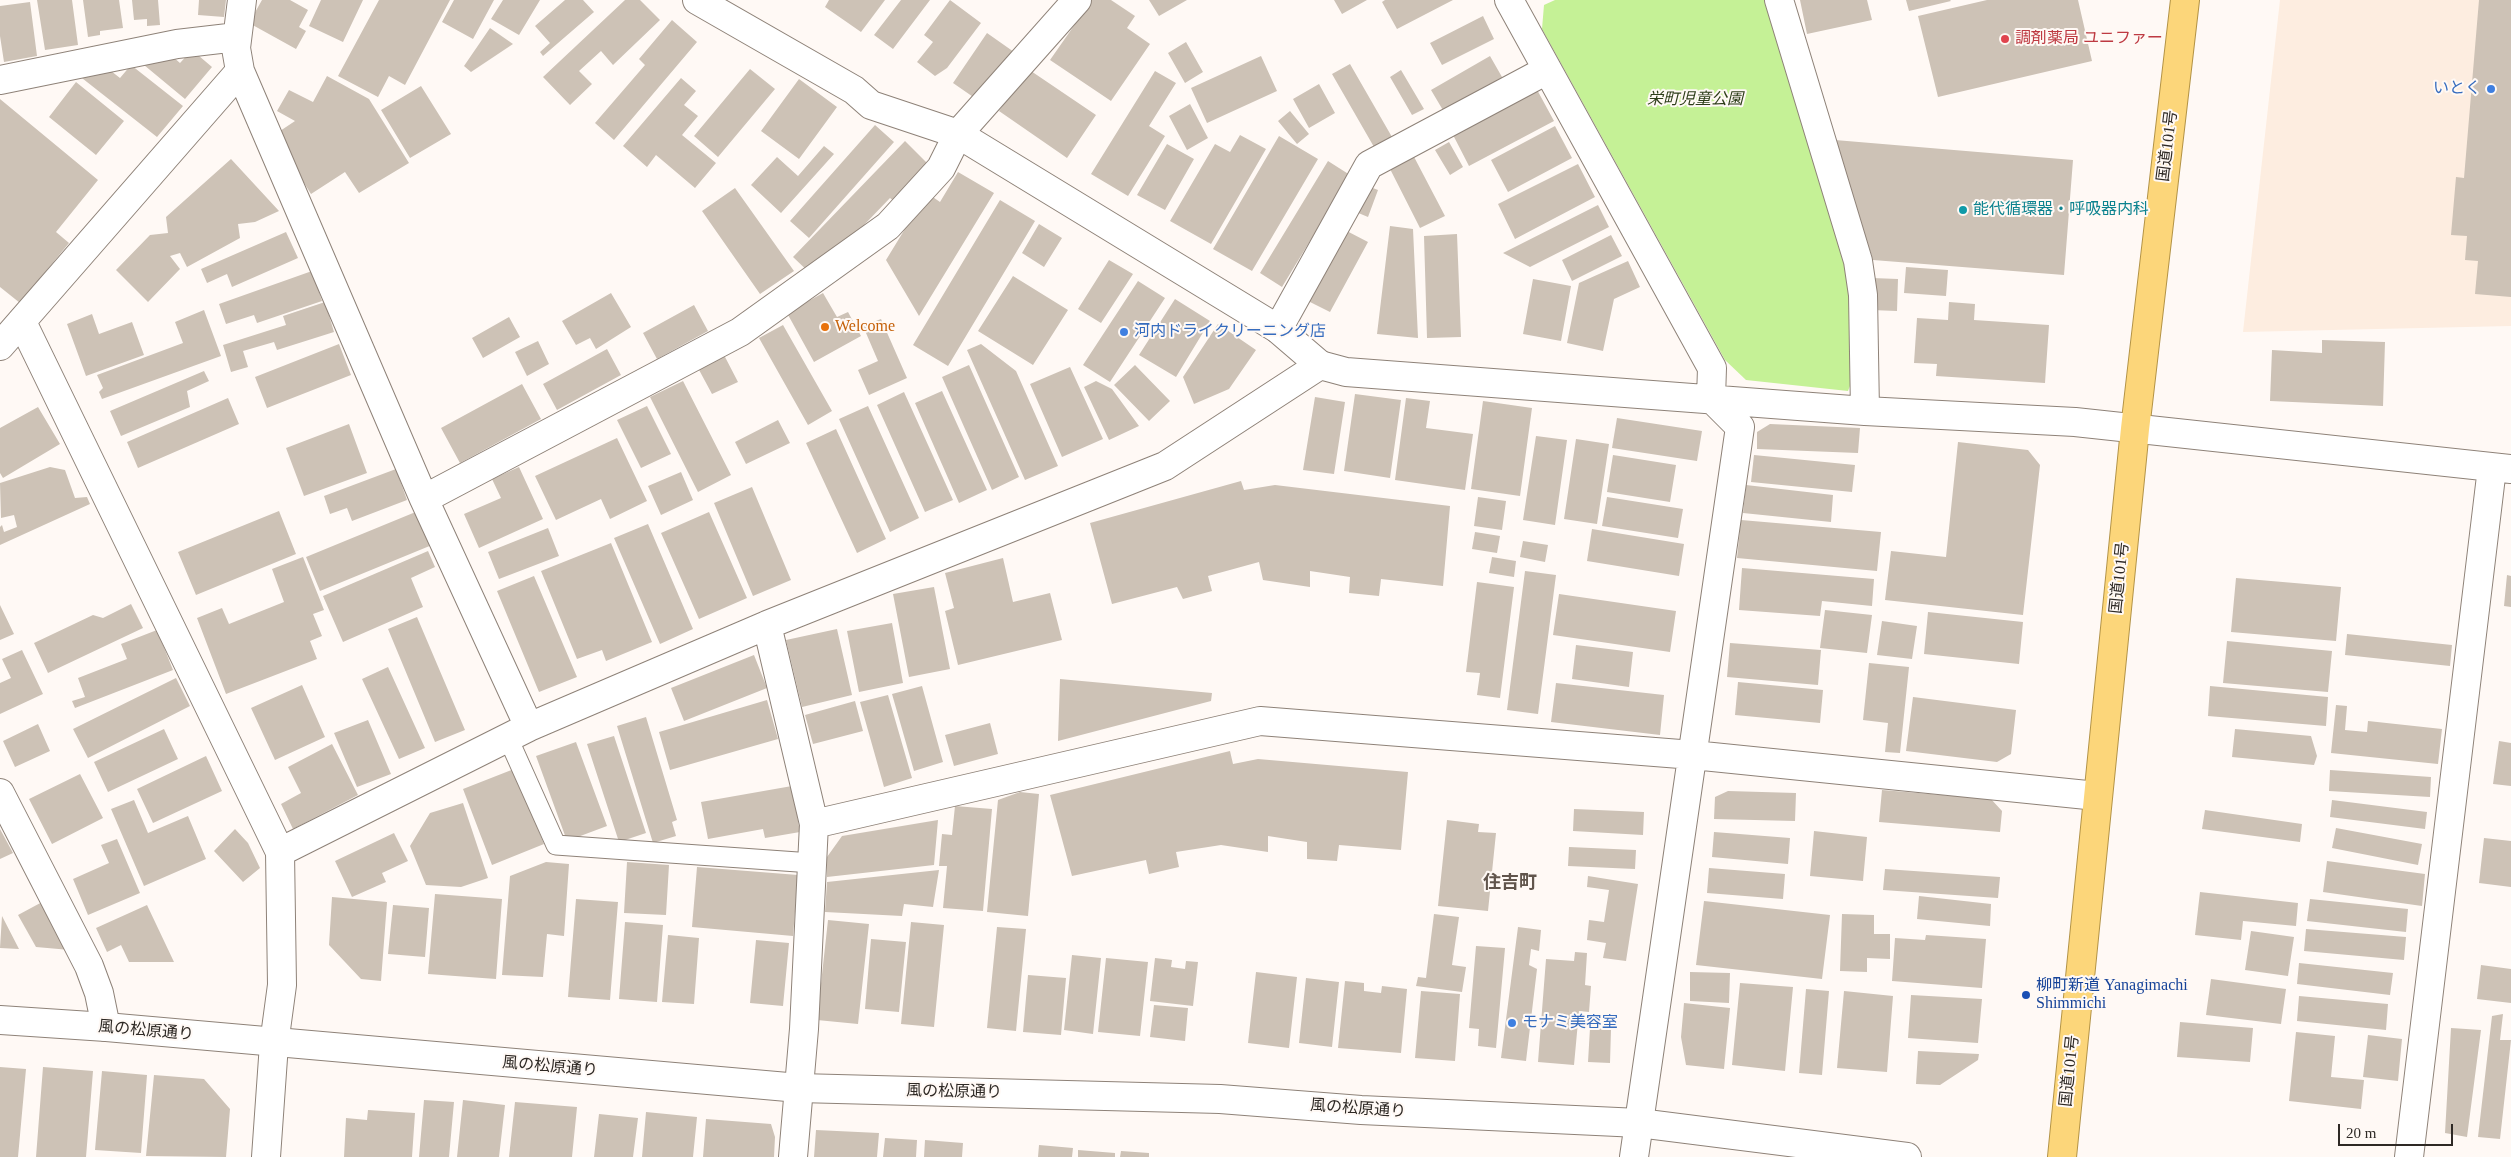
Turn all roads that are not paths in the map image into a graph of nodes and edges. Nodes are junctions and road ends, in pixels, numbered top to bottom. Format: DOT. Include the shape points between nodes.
graph roads {
  1 [pos="242,0"];
  2 [pos="697,0"];
  3 [pos="1077,0"];
  4 [pos="1779,0"];
  5 [pos="2185,0"];
  6 [pos="1512,1"];
  7 [pos="237,37"];
  8 [pos="1547,70"];
  9 [pos="240,71"];
  10 [pos="0,80"];
  11 [pos="958,134"];
  12 [pos="22,322"];
  13 [pos="1278,328"];
  14 [pos="0,346"];
  15 [pos="1320,365"];
  16 [pos="1710,398"];
  17 [pos="1865,411"];
  18 [pos="2135,429"];
  19 [pos="2502,469"];
  20 [pos="424,499"];
  21 [pos="767,625"];
  22 [pos="518,732"];
  23 [pos="1693,755"];
  24 [pos="0,793"];
  25 [pos="2097,796"];
  26 [pos="814,824"];
  27 [pos="280,852"];
  28 [pos="812,863"];
  29 [pos="0,1020"];
  30 [pos="106,1027"];
  31 [pos="274,1044"];
  32 [pos="799,1088"];
  33 [pos="1639,1123"];
  34 [pos="266,1157"];
  35 [pos="793,1157"];
  36 [pos="1634,1157"];
  37 [pos="1907,1157"];
  38 [pos="2062,1157"];
  39 [pos="2409,1157"];
  1 -- 7 [label="street"];
  2 -- 11 [label="street" via="854,90 871,105"];
  3 -- 11 [label="street"];
  4 -- 17 [label="street" via="1858,260 1863,295"];
  5 -- 18 [label="highway, 国道101号"];
  6 -- 8 [label="street"];
  7 -- 9 [label="street"];
  7 -- 10 [label="street" via="178,44"];
  8 -- 13 [label="street" via="1369,165"];
  8 -- 16 [label="street" via="1712,368"];
  9 -- 12 [label="street"];
  9 -- 20 [label="street"];
  11 -- 13 [label="street"];
  11 -- 20 [label="street" via="941,168 888,226 740,332"];
  12 -- 14 [label="street"];
  12 -- 27 [label="street"];
  13 -- 15 [label="street"];
  15 -- 16 [label="street" via="1346,372"];
  15 -- 21 [label="street" via="1164,466"];
  16 -- 17 [label="street"];
  16 -- 23 [label="street" via="1740,427"];
  17 -- 18 [label="street" via="2075,422"];
  18 -- 19 [label="street"];
  18 -- 25 [label="highway, 国道101号"];
  19 -- 39 [label="street"];
  20 -- 22 [label="street"];
  21 -- 22 [label="street"];
  21 -- 26 [label="street"];
  22 -- 27 [label="street"];
  22 -- 28 [label="lane" via="556,845"];
  23 -- 25 [label="street"];
  23 -- 26 [label="street" via="1260,721"];
  23 -- 33 [label="street"];
  24 -- 30 [label="street" via="89,966"];
  25 -- 38 [label="highway, 国道101号"];
  26 -- 28 [label="street"];
  27 -- 31 [label="street" via="282,985"];
  28 -- 32 [label="street"];
  29 -- 30 [label="street, 風の松原通り"];
  30 -- 31 [label="street, 風の松原通り"];
  31 -- 32 [label="street, 風の松原通り"];
  31 -- 34 [label="street"];
  32 -- 33 [label="street, 風の松原通り" via="1220,1099 1361,1110"];
  32 -- 35 [label="street"];
  33 -- 36 [label="street"];
  33 -- 37 [label="street, 風の松原通り"];
}
